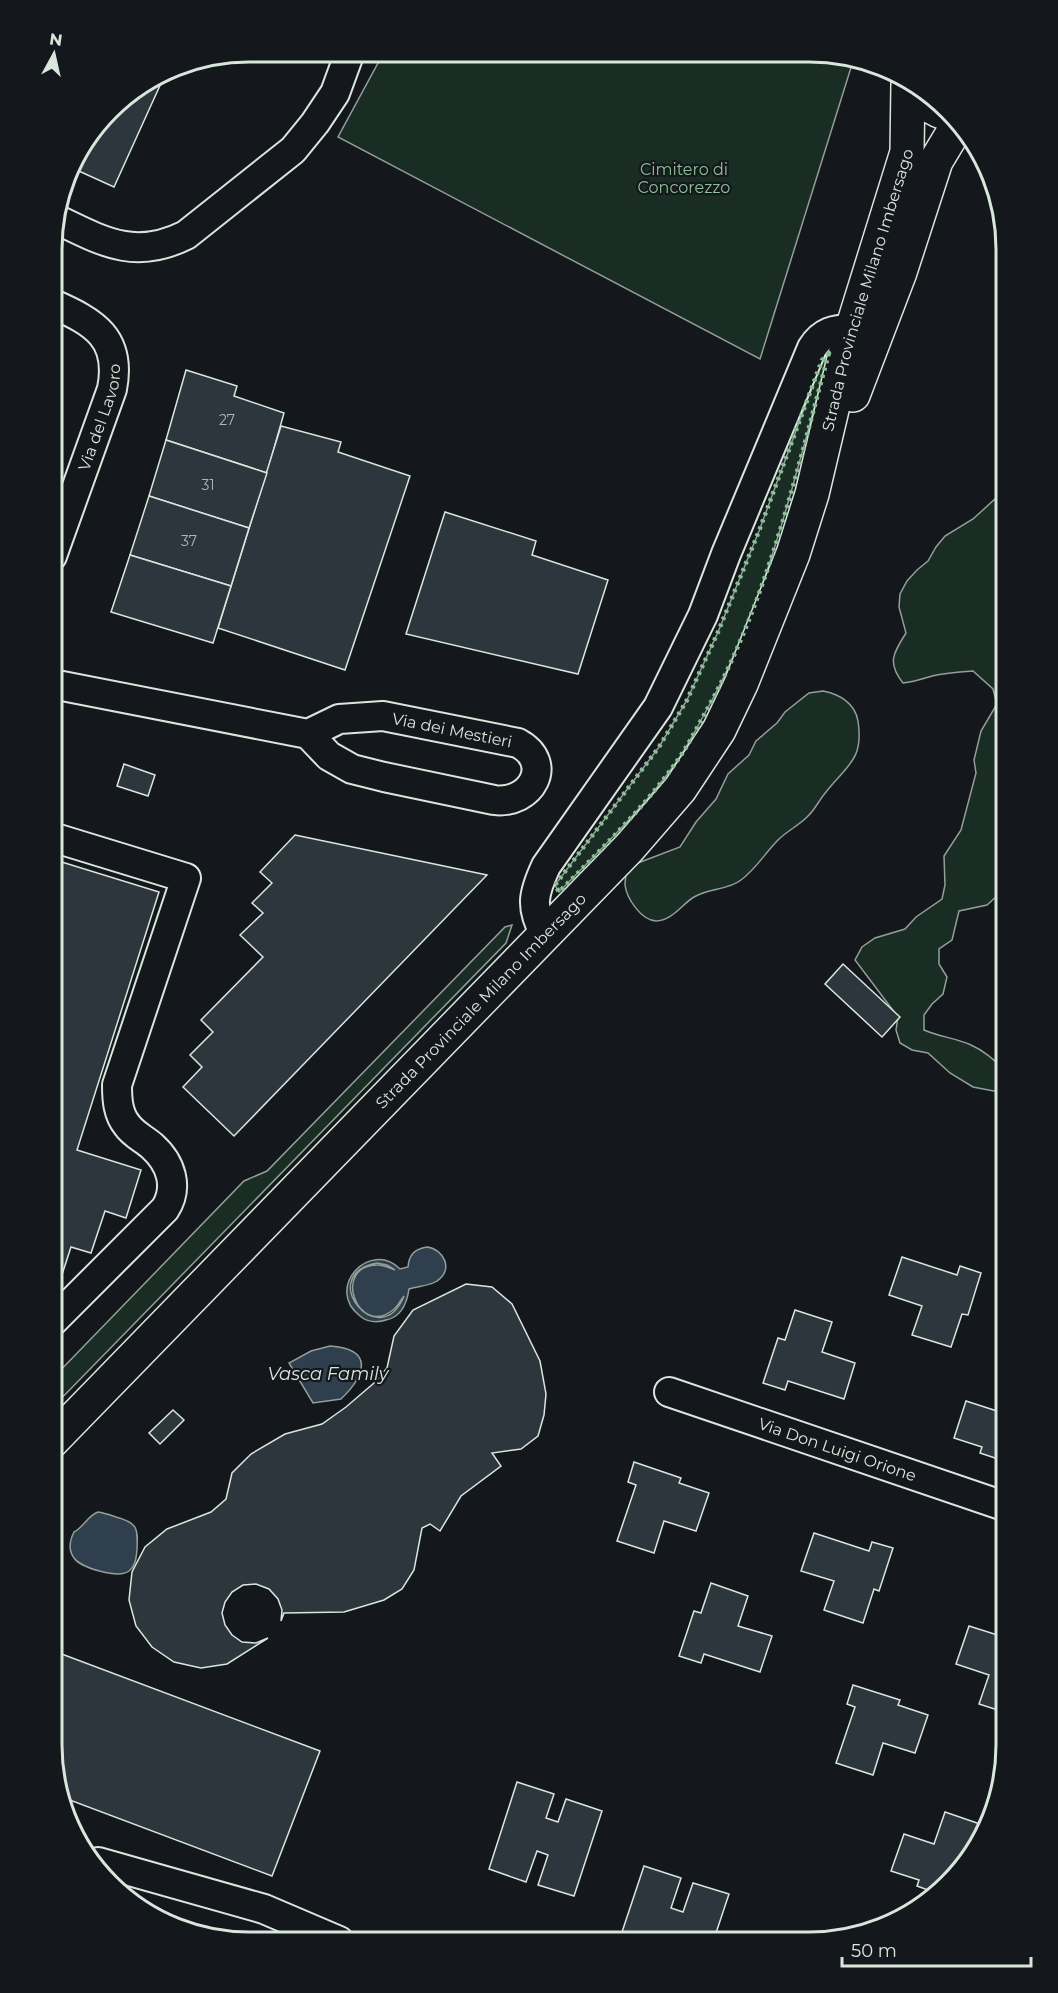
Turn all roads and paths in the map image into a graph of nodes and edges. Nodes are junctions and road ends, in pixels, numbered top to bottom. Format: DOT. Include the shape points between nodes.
graph roads {
  1 [pos="347,61"];
  2 [pos="908,90"];
  3 [pos="954,131"];
  4 [pos="63,222"];
  5 [pos="62,309"];
  6 [pos="852,329"];
  7 [pos="812,494"];
  8 [pos="62,528"];
  9 [pos="62,686"];
  10 [pos="308,734"];
  11 [pos="62,840"];
  12 [pos="545,934"];
  13 [pos="62,1312"];
  14 [pos="669,1392"];
  15 [pos="62,1431"];
  16 [pos="996,1503"];
  17 [pos="105,1864"];
  18 [pos="316,1932"];
  1 -- 4 [label="street" via="335,93 293,150 186,235 169,244 145,248 119,246"];
  2 -- 6 [label="main road, Strada Provinciale Milano Imbersago" via="907,152"];
  3 -- 7 [label="main road, Strada Provinciale Milano Imbersago" via="936,161 900,272"];
  5 -- 8 [label="street, Via del Lavoro" via="88,321 101,333 114,359 114,375"];
  6 -- 7 [label="main road, Strada Provinciale Milano Imbersago"];
  6 -- 12 [label="street" via="827,333 812,348 703,615 658,707 546,866 538,883 534,909"];
  7 -- 12 [label="main road, Strada Provinciale Milano Imbersago" via="764,630 711,744 656,818"];
  9 -- 10 [label="street"];
  10 -- 10 [label="street, Via dei Mestieri" via="329,756 352,769 494,800 520,796 536,777 532,754 518,743 392,717 339,719"];
  11 -- 13 [label="street" via="186,878 117,1085 121,1115 130,1129 165,1161 172,1176 172,1194 165,1209"];
  12 -- 15 [label="main road, Strada Provinciale Milano Imbersago"];
  14 -- 16 [label="street, Via Don Luigi Orione"];
  17 -- 18 [label="street" via="250,1905"];
}
